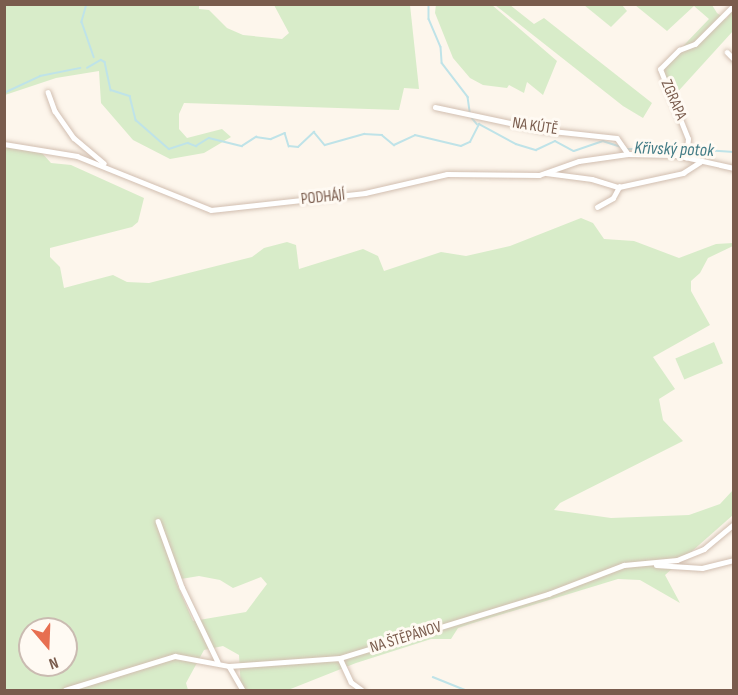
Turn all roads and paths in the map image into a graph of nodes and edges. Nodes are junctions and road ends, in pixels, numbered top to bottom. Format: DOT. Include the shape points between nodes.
graph roads {
  1 [pos="734,5"];
  2 [pos="727,52"];
  3 [pos="734,58"];
  4 [pos="48,92"];
  5 [pos="435,107"];
  6 [pos="4,144"];
  7 [pos="627,151"];
  8 [pos="686,158"];
  9 [pos="700,162"];
  10 [pos="106,166"];
  11 [pos="734,168"];
  12 [pos="545,173"];
  13 [pos="619,187"];
  14 [pos="597,207"];
  15 [pos="158,521"];
  16 [pos="734,524"];
  17 [pos="734,560"];
  18 [pos="646,564"];
  19 [pos="340,658"];
  20 [pos="218,662"];
  21 [pos="228,666"];
  22 [pos="65,690"];
  23 [pos="243,690"];
  24 [pos="362,690"];
  1 -- 8 [label="street, ZGRAPA" via="695,44 679,50 660,69 681,116 688,149"];
  2 -- 3 [label="street"];
  4 -- 10 [label="street" via="55,111 74,138"];
  5 -- 7 [label="street, NA KÚTĚ" via="543,130 617,138"];
  6 -- 10 [label="street, PODHÁJÍ" via="77,156"];
  7 -- 8 [label="street, PODHÁJÍ"];
  7 -- 12 [label="street, PODHÁJÍ"];
  8 -- 9 [label="street, PODHÁJÍ"];
  9 -- 11 [label="street, PODHÁJÍ"];
  9 -- 13 [label="street" via="683,173"];
  10 -- 12 [label="street, PODHÁJÍ" via="211,210 365,193 447,174"];
  12 -- 13 [label="street"];
  13 -- 14 [label="street" via="613,198"];
  15 -- 20 [label="street" via="182,587"];
  16 -- 18 [label="street, NA ŠTĚPÁNOV" via="704,549 676,560"];
  17 -- 18 [label="street" via="702,568"];
  18 -- 19 [label="street, NA ŠTĚPÁNOV" via="624,565 593,574 548,594"];
  19 -- 21 [label="street, NA ŠTĚPÁNOV"];
  19 -- 24 [label="street" via="351,682"];
  20 -- 21 [label="street, NA ŠTĚPÁNOV"];
  20 -- 22 [label="street, NA ŠTĚPÁNOV" via="175,656"];
  21 -- 23 [label="street"];
}
